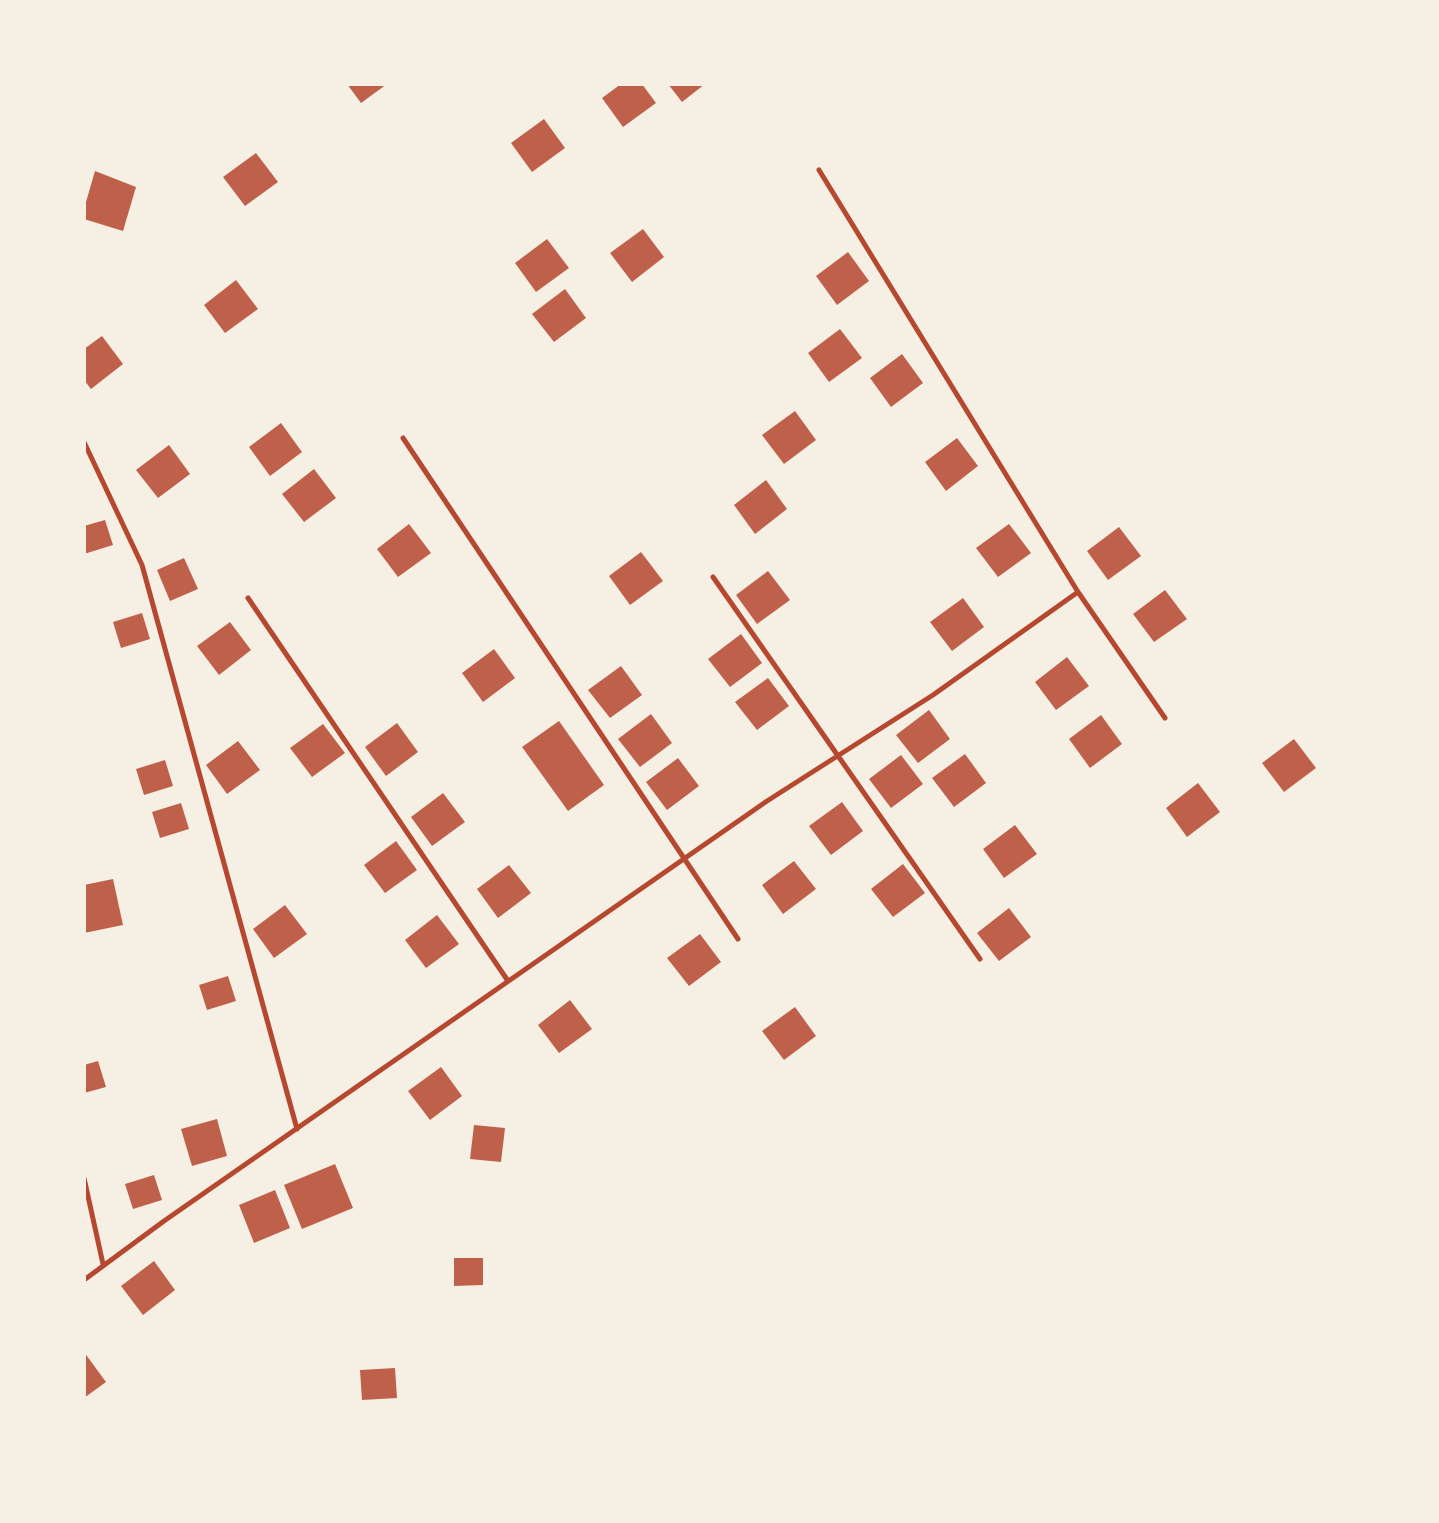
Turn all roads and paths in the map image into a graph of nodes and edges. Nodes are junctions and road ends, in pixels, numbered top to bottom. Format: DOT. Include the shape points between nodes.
graph roads {
  1 [pos="819,170"];
  2 [pos="403,438"];
  3 [pos="84,442"];
  4 [pos="713,577"];
  5 [pos="1078,592"];
  6 [pos="248,598"];
  7 [pos="1165,718"];
  8 [pos="838,755"];
  9 [pos="686,858"];
  10 [pos="738,939"];
  11 [pos="980,959"];
  12 [pos="508,981"];
  13 [pos="297,1129"];
  14 [pos="84,1178"];
  15 [pos="103,1265"];
  16 [pos="84,1280"];
  1 -- 5 [label="lane"];
  2 -- 9 [label="lane"];
  3 -- 13 [label="lane" via="142,565"];
  4 -- 8 [label="lane"];
  5 -- 7 [label="lane"];
  5 -- 8 [label="lane" via="933,695"];
  6 -- 12 [label="lane"];
  8 -- 9 [label="lane"];
  8 -- 11 [label="lane"];
  9 -- 10 [label="lane"];
  9 -- 12 [label="lane"];
  12 -- 13 [label="lane"];
  13 -- 15 [label="lane"];
  14 -- 15 [label="lane"];
  15 -- 16 [label="lane"];
}
